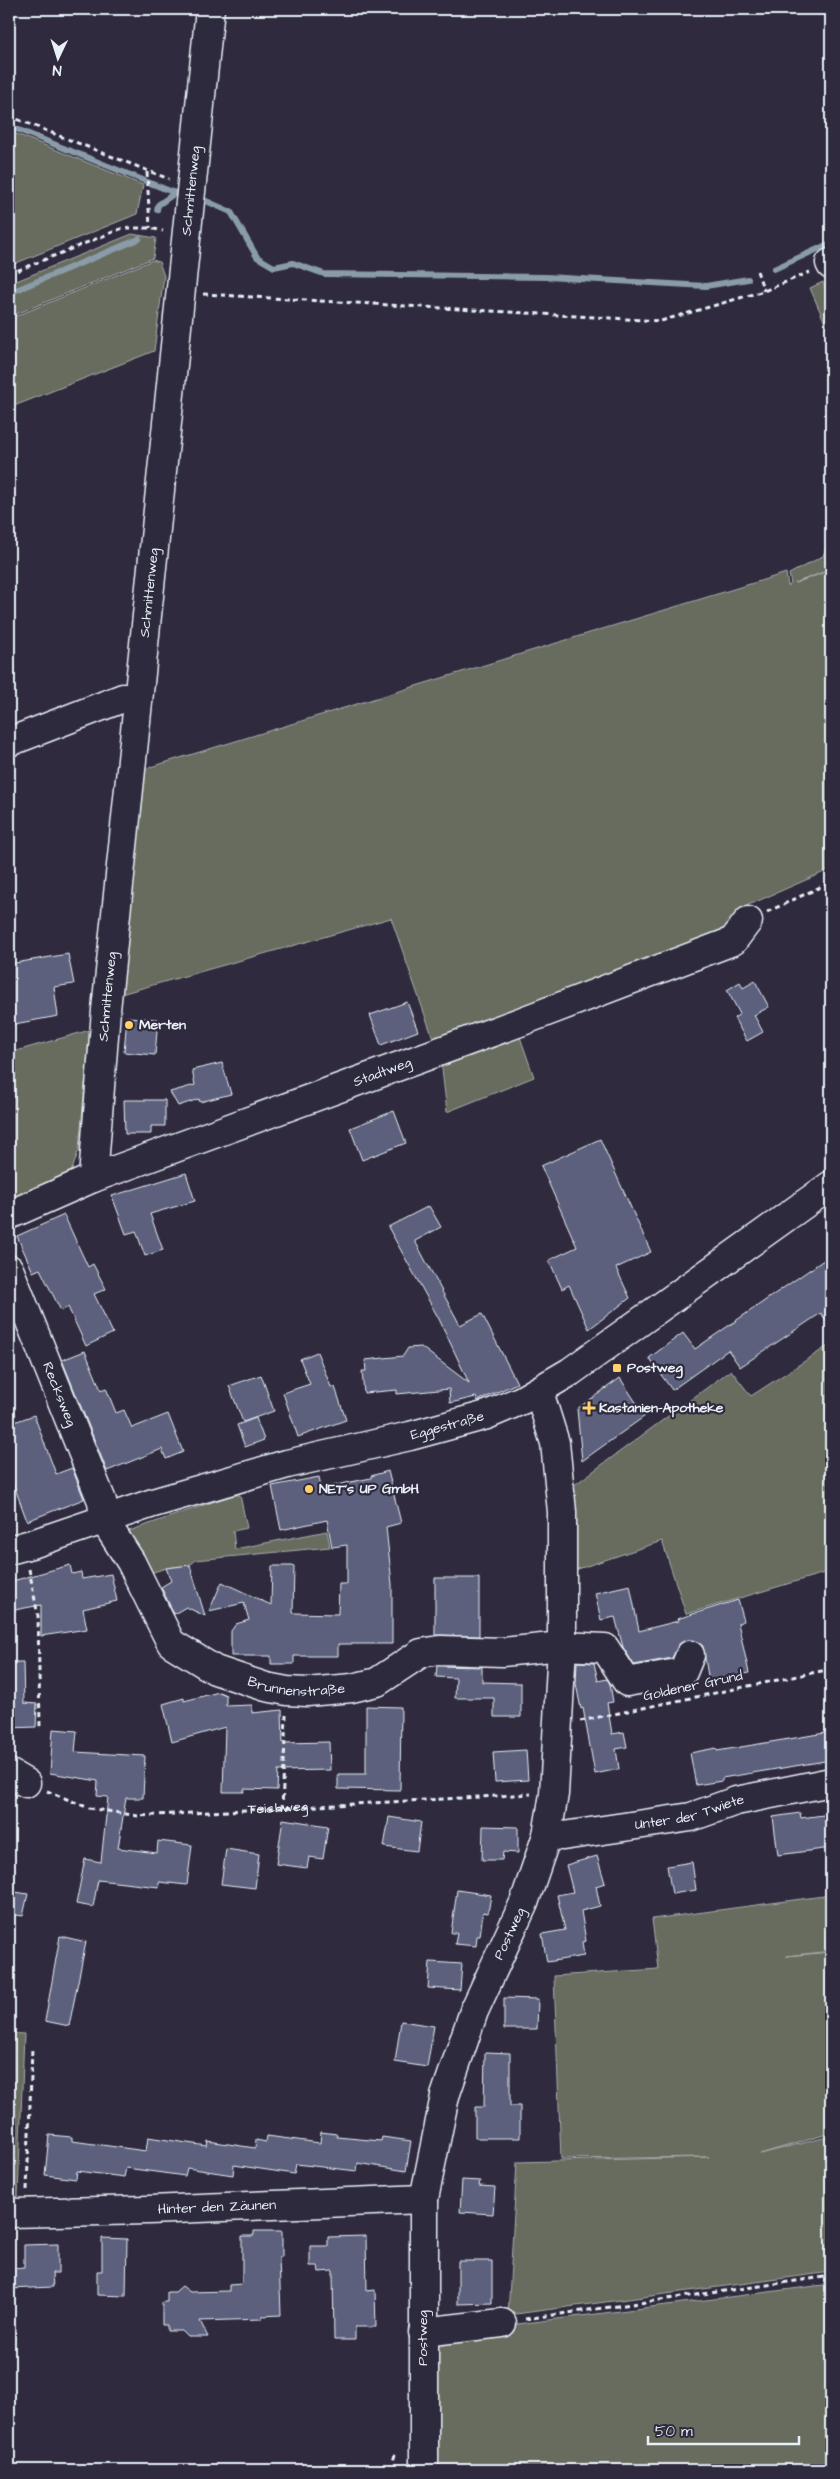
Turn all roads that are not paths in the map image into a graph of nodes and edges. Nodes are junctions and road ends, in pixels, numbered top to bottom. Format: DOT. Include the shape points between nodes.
graph roads {
  1 [pos="210,9"];
  2 [pos="138,700"];
  3 [pos="9,742"];
  4 [pos="748,920"];
  5 [pos="93,1178"];
  6 [pos="831,1185"];
  7 [pos="9,1215"];
  8 [pos="9,1269"];
  9 [pos="539,1392"];
  10 [pos="104,1520"];
  11 [pos="16,1548"];
  12 [pos="562,1646"];
  13 [pos="690,1655"];
  14 [pos="831,1782"];
  15 [pos="547,1835"];
  16 [pos="424,2199"];
  17 [pos="17,2213"];
  18 [pos="502,2322"];
  19 [pos="423,2332"];
  20 [pos="424,2470"];
  1 -- 2 [label="street, Schmittenweg"];
  2 -- 3 [label="street" via="123,698"];
  2 -- 5 [label="street, Schmittenweg" via="106,1010"];
  4 -- 5 [label="street, Stadtweg" via="733,941"];
  5 -- 7 [label="street, Stadtweg"];
  6 -- 9 [label="street, Eggestraße"];
  8 -- 10 [label="street, Recksweg" via="99,1492"];
  9 -- 10 [label="street, Eggestraße" via="487,1415 287,1464"];
  9 -- 12 [label="street, Postweg" via="555,1443 562,1512"];
  10 -- 11 [label="street, Eggestraße"];
  10 -- 12 [label="street, Brunnenstraße" via="131,1562 172,1643 215,1670 266,1687 287,1692 352,1688 377,1682 421,1653 440,1650 502,1652"];
  12 -- 13 [label="street, Brunnenstraße" via="606,1648 626,1682 682,1672"];
  12 -- 15 [label="street, Postweg" via="554,1794"];
  14 -- 15 [label="street, Unter der Twiete" via="736,1801 691,1817 562,1836"];
  15 -- 16 [label="street, Postweg" via="524,1903 474,2011 445,2096"];
  16 -- 17 [label="street, Hinter den Zäunen"];
  16 -- 19 [label="street, Postweg"];
  18 -- 19 [label="street"];
  19 -- 20 [label="street, Postweg"];
}
